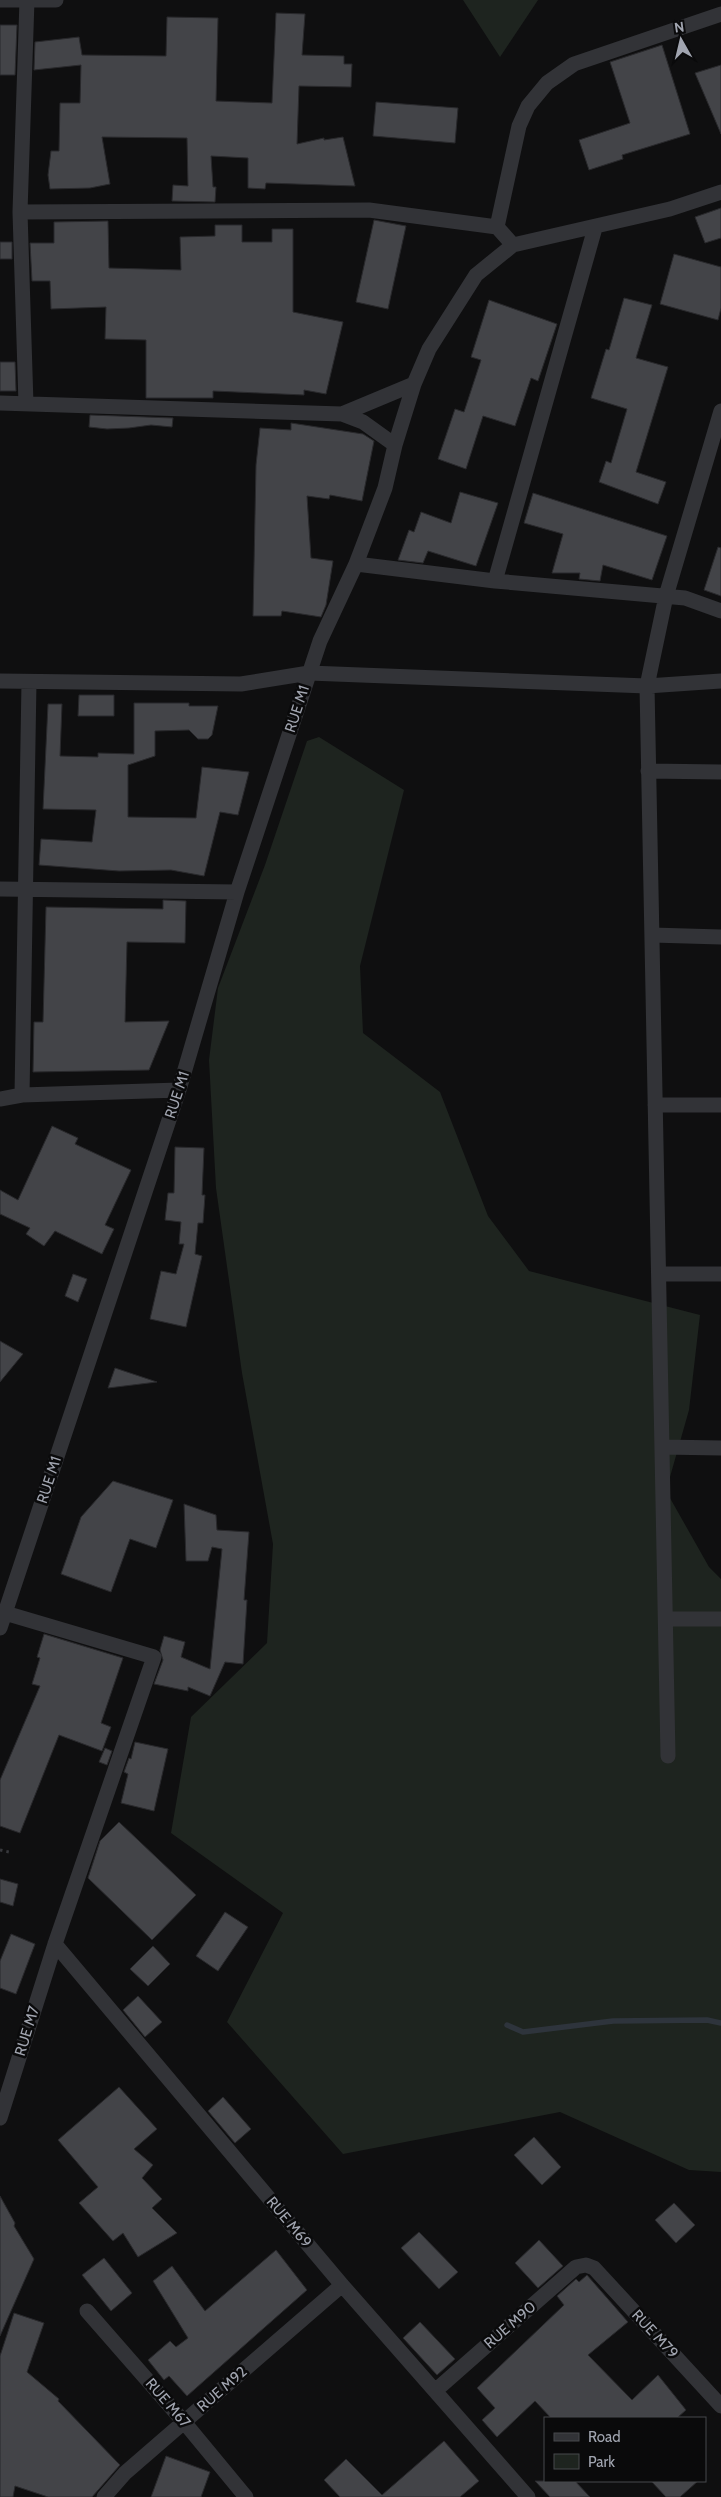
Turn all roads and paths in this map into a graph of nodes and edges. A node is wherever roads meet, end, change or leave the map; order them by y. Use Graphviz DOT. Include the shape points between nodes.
graph roads {
  1 [pos="0,0"];
  2 [pos="27,0"];
  3 [pos="56,0"];
  4 [pos="721,14"];
  5 [pos="721,192"];
  6 [pos="20,212"];
  7 [pos="497,227"];
  8 [pos="595,228"];
  9 [pos="513,244"];
  10 [pos="414,384"];
  11 [pos="0,403"];
  12 [pos="26,404"];
  13 [pos="721,411"];
  14 [pos="342,414"];
  15 [pos="395,445"];
  16 [pos="356,564"];
  17 [pos="495,581"];
  18 [pos="666,596"];
  19 [pos="721,611"];
  20 [pos="309,673"];
  21 [pos="0,681"];
  22 [pos="721,681"];
  23 [pos="29,682"];
  24 [pos="647,686"];
  25 [pos="648,771"];
  26 [pos="721,772"];
  27 [pos="0,890"];
  28 [pos="26,890"];
  29 [pos="237,892"];
  30 [pos="652,935"];
  31 [pos="721,937"];
  32 [pos="179,1090"];
  33 [pos="22,1094"];
  34 [pos="0,1099"];
  35 [pos="655,1105"];
  36 [pos="721,1105"];
  37 [pos="658,1274"];
  38 [pos="721,1274"];
  39 [pos="662,1447"];
  40 [pos="721,1448"];
  41 [pos="5,1613"];
  42 [pos="666,1619"];
  43 [pos="721,1619"];
  44 [pos="0,1628"];
  45 [pos="668,1756"];
  46 [pos="0,1850"];
  47 [pos="9,1852"];
  48 [pos="55,1944"];
  49 [pos="0,2118"];
  50 [pos="586,2265"];
  51 [pos="342,2285"];
  52 [pos="87,2311"];
  53 [pos="435,2391"];
  54 [pos="721,2406"];
  55 [pos="184,2422"];
  56 [pos="104,2497"];
  57 [pos="246,2497"];
  58 [pos="528,2497"];
  1 -- 2 [label="street"];
  2 -- 3 [label="street"];
  2 -- 6 [label="street"];
  4 -- 7 [label="street" via="574,64 548,83 528,106 519,126"];
  5 -- 8 [label="street"];
  6 -- 7 [label="street" via="369,210"];
  6 -- 12 [label="street"];
  7 -- 9 [label="street"];
  8 -- 9 [label="street"];
  8 -- 17 [label="street"];
  9 -- 10 [label="street, RUE M1" via="476,275 429,349"];
  10 -- 14 [label="street"];
  10 -- 15 [label="street, RUE M1"];
  11 -- 12 [label="street"];
  12 -- 14 [label="street"];
  13 -- 18 [label="street"];
  14 -- 15 [label="street" via="363,422"];
  15 -- 16 [label="street, RUE M1" via="385,488"];
  16 -- 17 [label="street"];
  16 -- 20 [label="street, RUE M1" via="320,641"];
  17 -- 18 [label="street"];
  18 -- 19 [label="street" via="685,598"];
  18 -- 24 [label="street"];
  20 -- 23 [label="street" via="241,684"];
  20 -- 24 [label="street"];
  20 -- 29 [label="street, RUE M1"];
  21 -- 23 [label="street"];
  22 -- 24 [label="street"];
  23 -- 28 [label="street"];
  24 -- 25 [label="street"];
  25 -- 26 [label="street"];
  25 -- 30 [label="street"];
  27 -- 28 [label="street"];
  28 -- 29 [label="street"];
  28 -- 33 [label="street"];
  29 -- 32 [label="street, RUE M1"];
  30 -- 31 [label="street"];
  30 -- 35 [label="street"];
  32 -- 33 [label="street"];
  32 -- 41 [label="street, RUE M1"];
  33 -- 34 [label="street"];
  35 -- 36 [label="street"];
  35 -- 37 [label="street"];
  37 -- 38 [label="street"];
  37 -- 39 [label="street"];
  39 -- 40 [label="street"];
  39 -- 42 [label="street"];
  41 -- 44 [label="street, RUE M1"];
  41 -- 48 [label="street, RUE M7" via="154,1657"];
  42 -- 43 [label="street"];
  42 -- 45 [label="street"];
  46 -- 47 [label="path"];
  48 -- 49 [label="street, RUE M7"];
  48 -- 51 [label="street, RUE M69"];
  50 -- 53 [label="street, RUE M90" via="576,2267"];
  50 -- 54 [label="street, RUE M79" via="594,2268"];
  51 -- 53 [label="street, RUE M69"];
  51 -- 55 [label="street, RUE M92"];
  52 -- 55 [label="street, RUE M67"];
  53 -- 58 [label="street, RUE M69"];
  55 -- 56 [label="street, RUE M92" via="125,2473"];
  55 -- 57 [label="street, RUE M67"];
}
